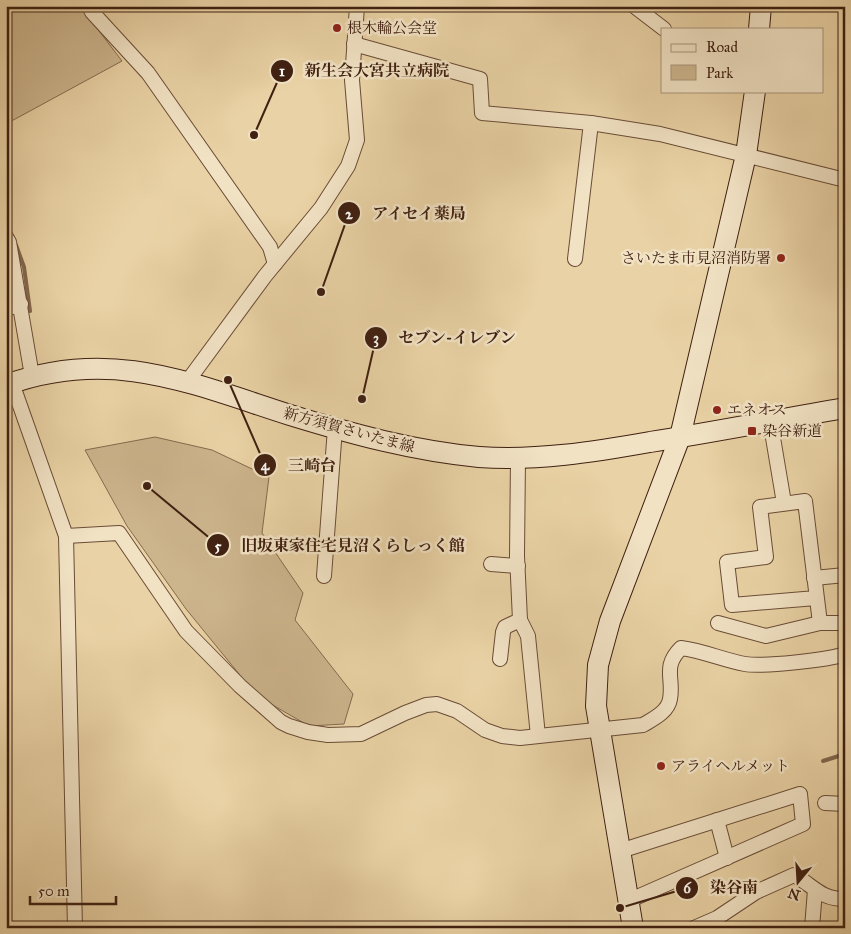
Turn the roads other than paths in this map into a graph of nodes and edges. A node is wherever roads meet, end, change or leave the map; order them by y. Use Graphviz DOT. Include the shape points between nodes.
graph roads {
  1 [pos="89,6"];
  2 [pos="356,6"];
  3 [pos="634,6"];
  4 [pos="761,6"];
  5 [pos="663,28"];
  6 [pos="759,28"];
  7 [pos="354,44"];
  8 [pos="755,92"];
  9 [pos="591,123"];
  10 [pos="746,154"];
  11 [pos="845,180"];
  12 [pos="6,237"];
  13 [pos="574,259"];
  14 [pos="276,264"];
  15 [pos="21,304"];
  16 [pos="6,309"];
  17 [pos="32,376"];
  18 [pos="187,382"];
  19 [pos="9,384"];
  20 [pos="845,408"];
  21 [pos="770,420"];
  22 [pos="335,428"];
  23 [pos="680,437"];
  24 [pos="518,457"];
  25 [pos="784,503"];
  26 [pos="66,536"];
  27 [pos="491,564"];
  28 [pos="518,566"];
  29 [pos="845,575"];
  30 [pos="324,576"];
  31 [pos="814,578"];
  32 [pos="816,598"];
  33 [pos="520,620"];
  34 [pos="718,623"];
  35 [pos="820,623"];
  36 [pos="845,623"];
  37 [pos="845,654"];
  38 [pos="500,659"];
  39 [pos="600,730"];
  40 [pos="538,736"];
  41 [pos="825,803"];
  42 [pos="845,804"];
  43 [pos="717,820"];
  44 [pos="620,851"];
  45 [pos="726,858"];
  46 [pos="815,890"];
  47 [pos="845,899"];
  48 [pos="628,901"];
  49 [pos="75,928"];
  50 [pos="633,928"];
  51 [pos="694,928"];
  52 [pos="812,928"];
  1 -- 14 [label="street" via="148,73 186,124 270,247"];
  2 -- 7 [label="street"];
  3 -- 5 [label="street"];
  4 -- 6 [label="street"];
  7 -- 9 [label="street" via="480,79 482,113"];
  7 -- 14 [label="street" via="352,80 358,126 354,151 321,208"];
  8 -- 10 [label="street"];
  9 -- 10 [label="street" via="660,134"];
  9 -- 13 [label="street"];
  10 -- 11 [label="street"];
  10 -- 23 [label="street"];
  12 -- 15 [label="street"];
  14 -- 18 [label="street"];
  15 -- 16 [label="street"];
  15 -- 17 [label="street"];
  17 -- 18 [label="street, 新方須賀さいたま線" via="93,367 124,368"];
  17 -- 19 [label="street, 新方須賀さいたま線"];
  18 -- 22 [label="street, 新方須賀さいたま線"];
  19 -- 26 [label="street"];
  20 -- 21 [label="street, 新方須賀さいたま線"];
  21 -- 23 [label="street, 新方須賀さいたま線"];
  21 -- 25 [label="street"];
  22 -- 24 [label="street, 新方須賀さいたま線" via="376,440 444,453"];
  22 -- 30 [label="street"];
  23 -- 24 [label="street, 新方須賀さいたま線" via="588,452"];
  23 -- 39 [label="street" via="603,645 596,684"];
  24 -- 28 [label="street"];
  25 -- 31 [label="street" via="805,501"];
  25 -- 32 [label="street" via="760,507 766,557 727,562 732,605"];
  26 -- 40 [label="street" via="119,533 186,631 240,686 289,726 328,735 361,734 419,708 437,704 457,711 485,730 511,737"];
  26 -- 49 [label="street"];
  27 -- 28 [label="street"];
  28 -- 33 [label="street"];
  29 -- 31 [label="street"];
  31 -- 32 [label="street"];
  32 -- 35 [label="street"];
  33 -- 38 [label="street" via="505,627"];
  33 -- 40 [label="street" via="528,636"];
  34 -- 35 [label="street" via="766,636"];
  35 -- 36 [label="street"];
  37 -- 39 [label="street" via="746,664 681,648 672,658 669,676 671,700 660,715 643,725"];
  39 -- 40 [label="street"];
  39 -- 44 [label="street"];
  41 -- 42 [label="street"];
  43 -- 44 [label="street"];
  43 -- 45 [label="street"];
  43 -- 45 [label="street" via="800,794 803,824"];
  44 -- 48 [label="street"];
  45 -- 48 [label="street"];
  46 -- 47 [label="street" via="824,896"];
  46 -- 51 [label="street" via="794,875 756,892 718,918"];
  46 -- 52 [label="street"];
  48 -- 50 [label="street"];
}
